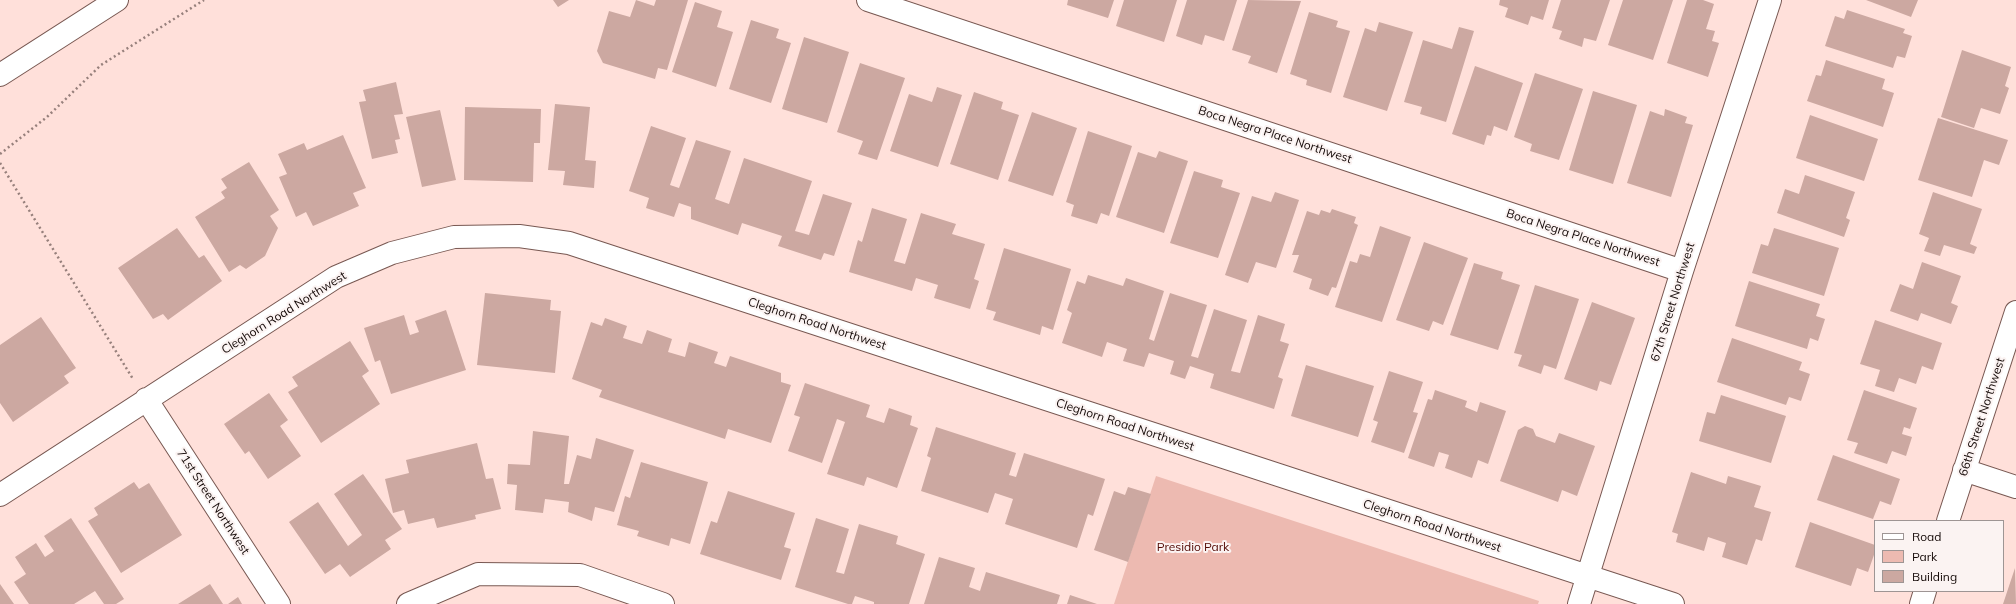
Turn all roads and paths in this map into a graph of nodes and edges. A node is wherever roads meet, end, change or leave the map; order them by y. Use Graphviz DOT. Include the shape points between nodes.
graph roads {
  1 [pos="116,0"];
  2 [pos="204,0"];
  3 [pos="1770,0"];
  4 [pos="876,1"];
  5 [pos="0,75"];
  6 [pos="0,154"];
  7 [pos="0,163"];
  8 [pos="1682,271"];
  9 [pos="2016,312"];
  10 [pos="130,374"];
  11 [pos="146,400"];
  12 [pos="1964,470"];
  13 [pos="2016,487"];
  14 [pos="0,495"];
  15 [pos="1948,520"];
  16 [pos="1587,577"];
  17 [pos="1925,592"];
  18 [pos="279,604"];
  19 [pos="408,604"];
  20 [pos="663,604"];
  21 [pos="1579,604"];
  22 [pos="1673,604"];
  23 [pos="1921,604"];
  1 -- 5 [label="street"];
  2 -- 6 [label="path" via="101,65 47,117"];
  3 -- 8 [label="street, 67th Street Northwest"];
  4 -- 8 [label="street, Boca Negra Place Northwest"];
  7 -- 10 [label="path"];
  8 -- 16 [label="street, 67th Street Northwest"];
  9 -- 12 [label="street, 66th Street Northwest"];
  11 -- 14 [label="street, Cleghorn Road Northwest"];
  11 -- 16 [label="street, Cleghorn Road Northwest" via="336,277 392,253 454,237 519,236 577,246"];
  11 -- 18 [label="street, 71st Street Northwest"];
  12 -- 13 [label="street"];
  12 -- 15 [label="street, 66th Street Northwest"];
  16 -- 21 [label="street, 67th Street Northwest"];
  16 -- 22 [label="street, Cleghorn Road Northwest"];
  17 -- 23 [label="street"];
  19 -- 20 [label="street" via="478,574 580,575"];
}
